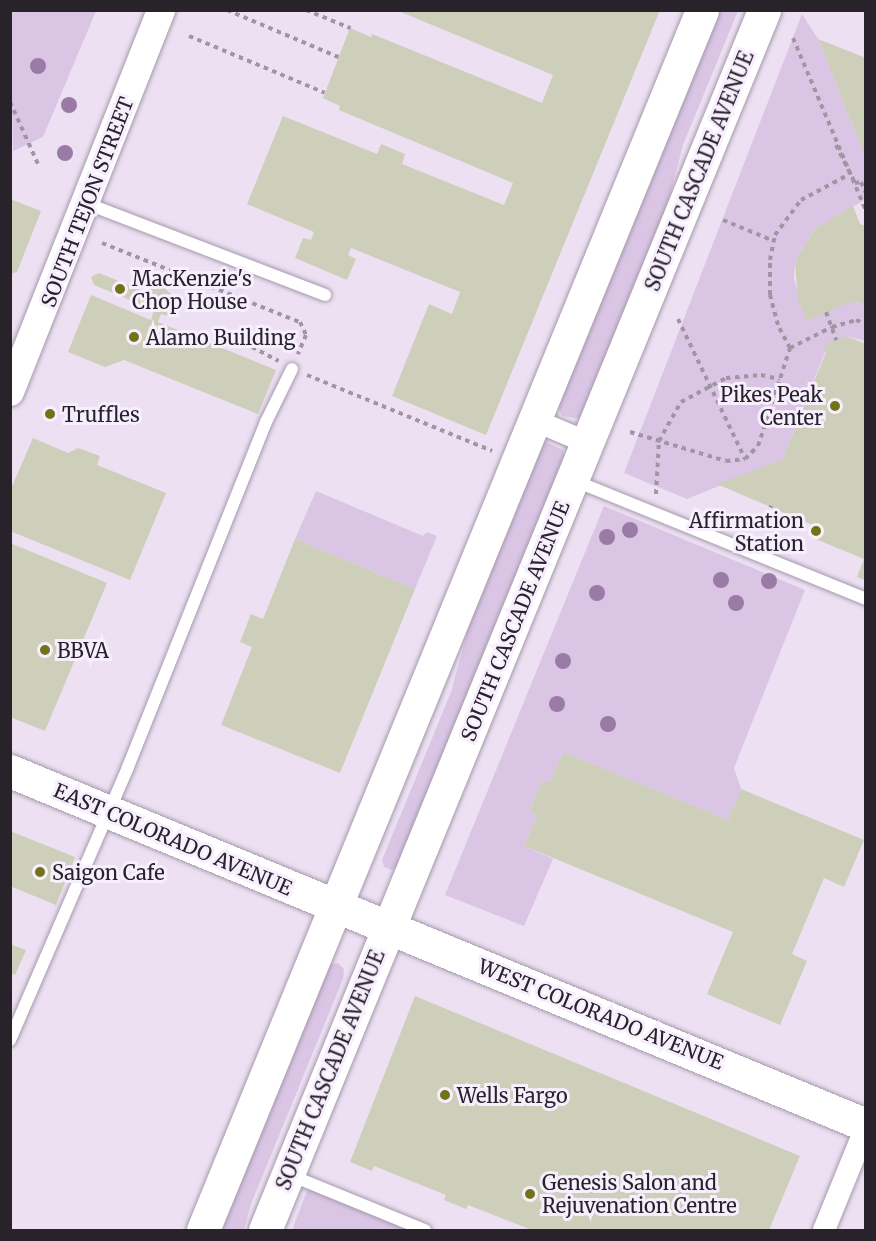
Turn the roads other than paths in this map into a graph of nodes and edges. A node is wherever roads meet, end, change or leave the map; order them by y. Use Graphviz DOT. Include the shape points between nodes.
graph roads {
  1 [pos="160,10"];
  2 [pos="702,10"];
  3 [pos="764,10"];
  4 [pos="88,204"];
  5 [pos="325,295"];
  6 [pos="292,369"];
  7 [pos="10,392"];
  8 [pos="534,420"];
  9 [pos="588,443"];
  10 [pos="573,480"];
  11 [pos="866,599"];
  12 [pos="10,771"];
  13 [pos="108,811"];
  14 [pos="336,906"];
  15 [pos="390,927"];
  16 [pos="10,1040"];
  17 [pos="866,1126"];
  18 [pos="288,1174"];
  19 [pos="203,1230"];
  20 [pos="265,1230"];
  21 [pos="425,1230"];
  22 [pos="824,1230"];
  1 -- 4 [label="street, SOUTH TEJON STREET"];
  2 -- 8 [label="main road"];
  3 -- 9 [label="main road, SOUTH CASCADE AVENUE"];
  4 -- 5 [label="lane"];
  4 -- 7 [label="street, SOUTH TEJON STREET"];
  6 -- 13 [label="lane" via="266,422"];
  8 -- 9 [label="street"];
  8 -- 14 [label="main road"];
  9 -- 10 [label="main road, SOUTH CASCADE AVENUE"];
  10 -- 11 [label="lane"];
  10 -- 15 [label="main road, SOUTH CASCADE AVENUE"];
  12 -- 13 [label="main road, EAST COLORADO AVENUE"];
  13 -- 14 [label="main road, EAST COLORADO AVENUE"];
  13 -- 16 [label="lane"];
  14 -- 15 [label="main road, WEST COLORADO AVENUE"];
  14 -- 19 [label="main road"];
  15 -- 17 [label="main road, WEST COLORADO AVENUE"];
  15 -- 18 [label="main road, SOUTH CASCADE AVENUE"];
  17 -- 22 [label="street"];
  18 -- 20 [label="main road, SOUTH CASCADE AVENUE"];
  18 -- 21 [label="lane"];
}
